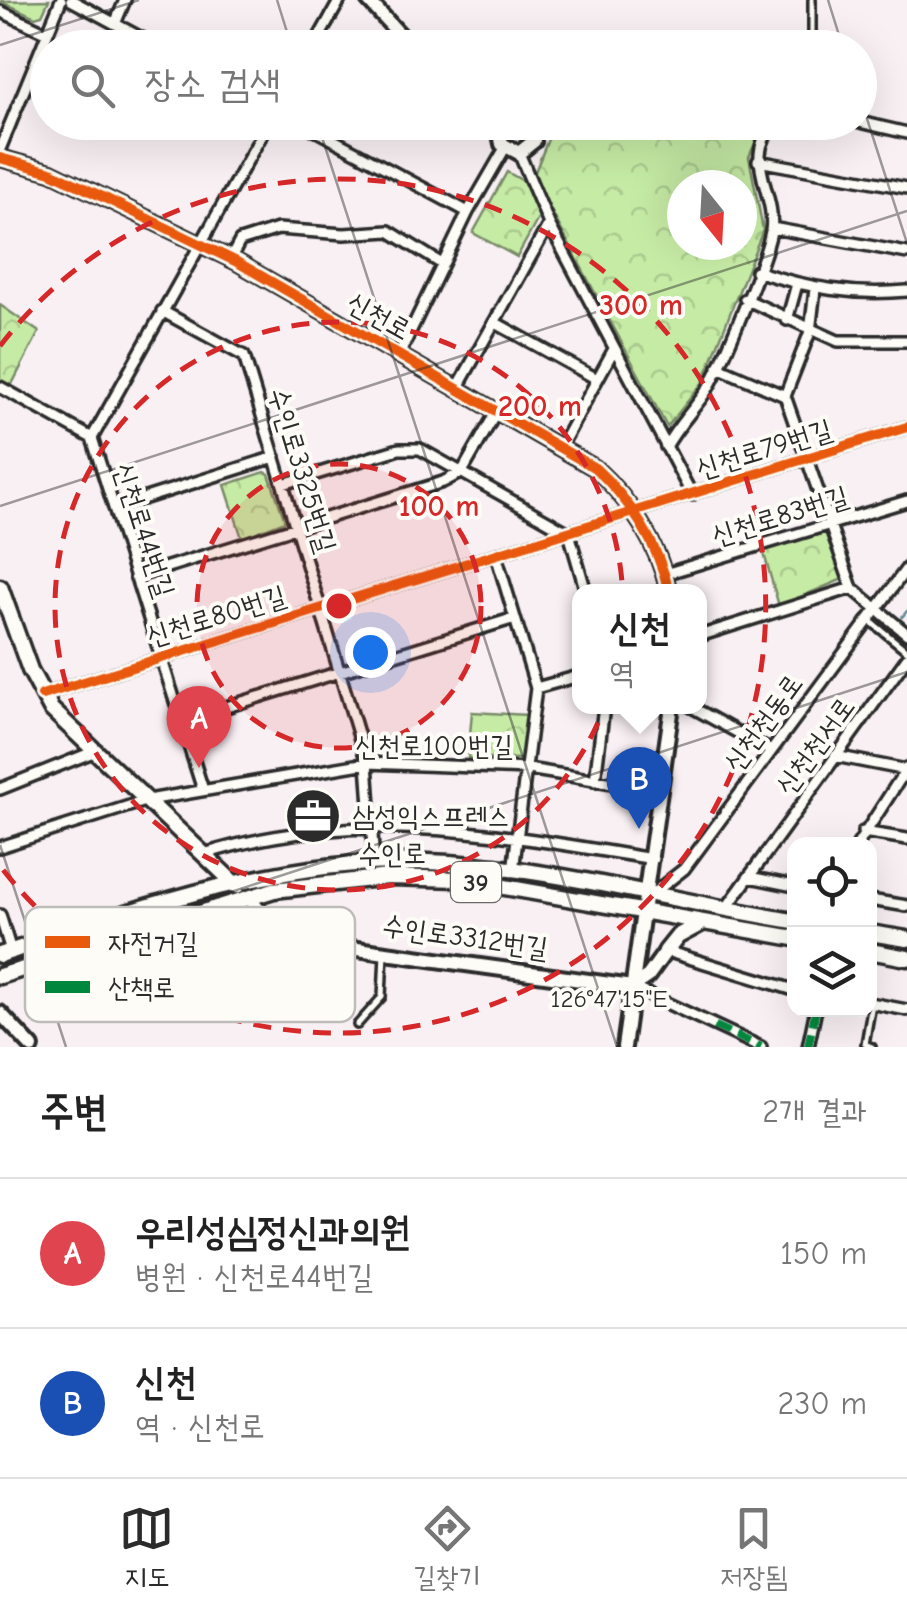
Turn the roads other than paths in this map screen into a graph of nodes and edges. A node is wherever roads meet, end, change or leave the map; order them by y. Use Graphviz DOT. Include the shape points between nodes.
graph roads {
  1 [pos="61,0"];
  2 [pos="72,0"];
  3 [pos="125,0"];
  4 [pos="340,0"];
  5 [pos="368,0"];
  6 [pos="812,0"];
  7 [pos="0,11"];
  8 [pos="116,24"];
  9 [pos="43,30"];
  10 [pos="48,30"];
  11 [pos="127,30"];
  12 [pos="322,30"];
  13 [pos="396,30"];
  14 [pos="812,30"];
  15 [pos="30,75"];
  16 [pos="877,126"];
  17 [pos="907,134"];
  18 [pos="259,140"];
  19 [pos="334,140"];
  20 [pos="504,140"];
  21 [pos="532,140"];
  22 [pos="761,140"];
  23 [pos="0,150"];
  24 [pos="512,150"];
  25 [pos="0,158"];
  26 [pos="758,162"];
  27 [pos="907,188"];
  28 [pos="468,212"];
  29 [pos="549,224"];
  30 [pos="772,228"];
  31 [pos="199,243"];
  32 [pos="907,252"];
  33 [pos="231,258"];
  34 [pos="442,264"];
  35 [pos="756,271"];
  36 [pos="796,284"];
  37 [pos="815,289"];
  38 [pos="907,290"];
  39 [pos="745,299"];
  40 [pos="162,311"];
  41 [pos="787,320"];
  42 [pos="494,322"];
  43 [pos="810,332"];
  44 [pos="907,342"];
  45 [pos="614,349"];
  46 [pos="400,354"];
  47 [pos="718,367"];
  48 [pos="597,379"];
  49 [pos="0,387"];
  50 [pos="458,387"];
  51 [pos="785,396"];
  52 [pos="498,409"];
  53 [pos="907,427"];
  54 [pos="92,438"];
  55 [pos="561,446"];
  56 [pos="666,447"];
  57 [pos="275,457"];
  58 [pos="807,460"];
  59 [pos="462,472"];
  60 [pos="283,484"];
  61 [pos="692,495"];
  62 [pos="907,501"];
  63 [pos="114,508"];
  64 [pos="634,513"];
  65 [pos="830,525"];
  66 [pos="296,528"];
  67 [pos="569,533"];
  68 [pos="496,555"];
  69 [pos="907,568"];
  70 [pos="665,574"];
  71 [pos="136,576"];
  72 [pos="584,584"];
  73 [pos="667,584"];
  74 [pos="0,587"];
  75 [pos="852,588"];
  76 [pos="320,608"];
  77 [pos="879,612"];
  78 [pos="515,618"];
  79 [pos="868,619"];
  80 [pos="707,633"];
  81 [pos="907,634"];
  82 [pos="907,654"];
  83 [pos="161,656"];
  84 [pos="340,672"];
  85 [pos="572,678"];
  86 [pos="536,688"];
  87 [pos="42,694"];
  88 [pos="603,714"];
  89 [pos="671,714"];
  90 [pos="704,714"];
  91 [pos="181,721"];
  92 [pos="771,751"];
  93 [pos="94,752"];
  94 [pos="835,756"];
  95 [pos="368,763"];
  96 [pos="528,768"];
  97 [pos="906,769"];
  98 [pos="595,780"];
  99 [pos="0,789"];
  100 [pos="202,790"];
  101 [pos="661,791"];
  102 [pos="148,800"];
  103 [pos="372,828"];
  104 [pos="863,832"];
  105 [pos="518,836"];
  106 [pos="861,837"];
  107 [pos="907,839"];
  108 [pos="0,847"];
  109 [pos="204,854"];
  110 [pos="653,858"];
  111 [pos="374,862"];
  112 [pos="513,871"];
  113 [pos="749,877"];
  114 [pos="235,884"];
  115 [pos="787,885"];
  116 [pos="248,898"];
  117 [pos="877,901"];
  118 [pos="647,904"];
  119 [pos="907,906"];
  120 [pos="147,907"];
  121 [pos="219,907"];
  122 [pos="257,907"];
  123 [pos="725,910"];
  124 [pos="0,915"];
  125 [pos="787,920"];
  126 [pos="701,924"];
  127 [pos="877,933"];
  128 [pos="787,937"];
  129 [pos="907,939"];
  130 [pos="355,946"];
  131 [pos="384,950"];
  132 [pos="666,951"];
  133 [pos="5,953"];
  134 [pos="877,953"];
  135 [pos="907,958"];
  136 [pos="25,968"];
  137 [pos="0,976"];
  138 [pos="632,987"];
  139 [pos="787,988"];
  140 [pos="877,1005"];
  141 [pos="907,1010"];
  142 [pos="0,1013"];
  143 [pos="814,1017"];
  144 [pos="869,1017"];
  145 [pos="358,1025"];
  146 [pos="32,1047"];
  147 [pos="624,1047"];
  148 [pos="761,1047"];
  149 [pos="808,1047"];
  150 [pos="872,1047"];
  1 -- 10 [label="street"];
  2 -- 8 [label="street"];
  3 -- 8 [label="street"];
  4 -- 12 [label="street"];
  5 -- 13 [label="street"];
  6 -- 14 [label="lane"];
  7 -- 9 [label="street"];
  8 -- 11 [label="street"];
  15 -- 23 [label="street"];
  16 -- 17 [label="street"];
  18 -- 31 [label="street, 신천로44번길"];
  19 -- 28 [label="street"];
  20 -- 24 [label="street"];
  21 -- 24 [label="street" via="531,146"];
  22 -- 26 [label="street"];
  24 -- 28 [label="street"];
  24 -- 29 [label="street"];
  25 -- 31 [label="street, 신천로" via="51,172"];
  26 -- 27 [label="street"];
  26 -- 30 [label="street"];
  28 -- 34 [label="street"];
  29 -- 42 [label="street"];
  29 -- 45 [label="street"];
  30 -- 32 [label="street"];
  30 -- 35 [label="street"];
  31 -- 33 [label="street, 신천로"];
  31 -- 40 [label="street, 신천로44번길"];
  33 -- 34 [label="street" via="240,241 278,229 389,230"];
  33 -- 46 [label="street, 신천로"];
  34 -- 46 [label="street"];
  35 -- 36 [label="street"];
  35 -- 39 [label="street"];
  36 -- 37 [label="street"];
  36 -- 41 [label="street"];
  37 -- 38 [label="street"];
  37 -- 43 [label="street"];
  39 -- 41 [label="street"];
  39 -- 47 [label="street"];
  40 -- 54 [label="street, 신천로44번길"];
  40 -- 57 [label="street, 수인로3325번길" via="244,356"];
  41 -- 43 [label="street"];
  42 -- 48 [label="street"];
  42 -- 50 [label="street"];
  43 -- 44 [label="street" via="838,341"];
  43 -- 51 [label="street"];
  45 -- 48 [label="street"];
  45 -- 56 [label="street"];
  46 -- 50 [label="street, 신천로"];
  47 -- 51 [label="street"];
  47 -- 56 [label="street"];
  48 -- 55 [label="street"];
  49 -- 54 [label="street"];
  50 -- 52 [label="street, 신천로"];
  51 -- 58 [label="street"];
  52 -- 55 [label="street, 신천로"];
  52 -- 59 [label="street"];
  53 -- 58 [label="street, 신천로79번길"];
  54 -- 63 [label="street, 신천로44번길"];
  55 -- 64 [label="street, 신천로" via="618,488"];
  56 -- 61 [label="street"];
  57 -- 60 [label="street, 수인로3325번길"];
  57 -- 63 [label="street"];
  58 -- 61 [label="street, 신천로79번길"];
  58 -- 65 [label="street"];
  59 -- 60 [label="street" via="420,449 399,449"];
  59 -- 66 [label="street"];
  59 -- 67 [label="street"];
  60 -- 66 [label="street, 수인로3325번길"];
  61 -- 64 [label="street, 신천로79번길"];
  62 -- 65 [label="street, 신천로83번길"];
  63 -- 71 [label="street, 신천로44번길"];
  64 -- 67 [label="street, 신천로80번길"];
  64 -- 70 [label="street, 신천로"];
  65 -- 70 [label="street, 신천로83번길"];
  65 -- 75 [label="street"];
  66 -- 71 [label="street"];
  66 -- 76 [label="street, 수인로3325번길"];
  67 -- 68 [label="street, 신천로80번길"];
  67 -- 72 [label="street"];
  68 -- 76 [label="street, 신천로80번길"];
  68 -- 78 [label="street"];
  69 -- 77 [label="street, 신천천동로"];
  70 -- 73 [label="street, 신천로"];
  71 -- 83 [label="street, 신천로44번길"];
  74 -- 87 [label="main road"];
  75 -- 77 [label="street"];
  75 -- 80 [label="street"];
  76 -- 83 [label="street, 신천로80번길"];
  76 -- 84 [label="street, 수인로3325번길"];
  77 -- 79 [label="street, 신천천동로"];
  77 -- 81 [label="street"];
  78 -- 84 [label="street"];
  78 -- 86 [label="street"];
  79 -- 82 [label="lane"];
  79 -- 92 [label="street, 신천천동로"];
  82 -- 94 [label="street, 신천천서로"];
  83 -- 87 [label="street, 신천로80번길"];
  83 -- 91 [label="street, 신천로44번길"];
  84 -- 91 [label="street"];
  84 -- 95 [label="street, 수인로3325번길"];
  85 -- 86 [label="street"];
  86 -- 96 [label="street"];
  87 -- 93 [label="main road"];
  88 -- 98 [label="street"];
  89 -- 101 [label="street"];
  90 -- 92 [label="street"];
  91 -- 100 [label="street, 신천로44번길"];
  92 -- 118 [label="street, 신천천동로" via="684,869"];
  93 -- 99 [label="street"];
  93 -- 102 [label="main road"];
  94 -- 97 [label="street"];
  94 -- 113 [label="street, 신천천서로"];
  95 -- 96 [label="street, 신천로100번길"];
  95 -- 100 [label="street, 신천로100번길"];
  95 -- 103 [label="street, 수인로3325번길"];
  96 -- 98 [label="street, 신천로100번길"];
  96 -- 105 [label="street"];
  97 -- 104 [label="street"];
  98 -- 101 [label="street, 신천로100번길"];
  100 -- 102 [label="street, 신천로100번길"];
  101 -- 110 [label="street"];
  102 -- 108 [label="street, 신천로100번길"];
  102 -- 109 [label="main road"];
  103 -- 105 [label="street"];
  103 -- 109 [label="street"];
  103 -- 111 [label="street, 수인로3325번길"];
  104 -- 106 [label="street"];
  104 -- 107 [label="street"];
  105 -- 110 [label="street"];
  105 -- 112 [label="street"];
  109 -- 114 [label="main road"];
  110 -- 118 [label="street"];
  111 -- 112 [label="main road, 수인로 / 39"];
  111 -- 114 [label="main road, 수인로 / 39"];
  112 -- 118 [label="main road, 수인로 / 39"];
  113 -- 115 [label="street"];
  113 -- 123 [label="street, 신천천서로"];
  114 -- 116 [label="main road"];
  114 -- 120 [label="main road, 수인로"];
  116 -- 118 [label="main road, 수인로 / 39" via="308,884 422,877"];
  116 -- 121 [label="main road, 수인로"];
  116 -- 122 [label="street, 수인로3312번길"];
  117 -- 119 [label="street"];
  118 -- 123 [label="main road, 수인로 / 39"];
  118 -- 126 [label="main road, 수인로 / 39"];
  118 -- 138 [label="street"];
  123 -- 125 [label="main road, 수인로 / 39"];
  124 -- 133 [label="street"];
  126 -- 128 [label="main road, 수인로 / 39"];
  126 -- 132 [label="main road"];
  127 -- 129 [label="main road"];
  130 -- 131 [label="street, 수인로3312번길"];
  131 -- 138 [label="street, 수인로3312번길"];
  131 -- 145 [label="lane" via="382,997"];
  132 -- 138 [label="street"];
  132 -- 139 [label="street"];
  134 -- 135 [label="main road"];
  136 -- 137 [label="main road, 수인로"];
  138 -- 147 [label="street"];
  138 -- 148 [label="street"];
  140 -- 141 [label="street"];
  142 -- 146 [label="street"];
  143 -- 149 [label="street"];
  144 -- 150 [label="lane" via="865,1044"];
}
